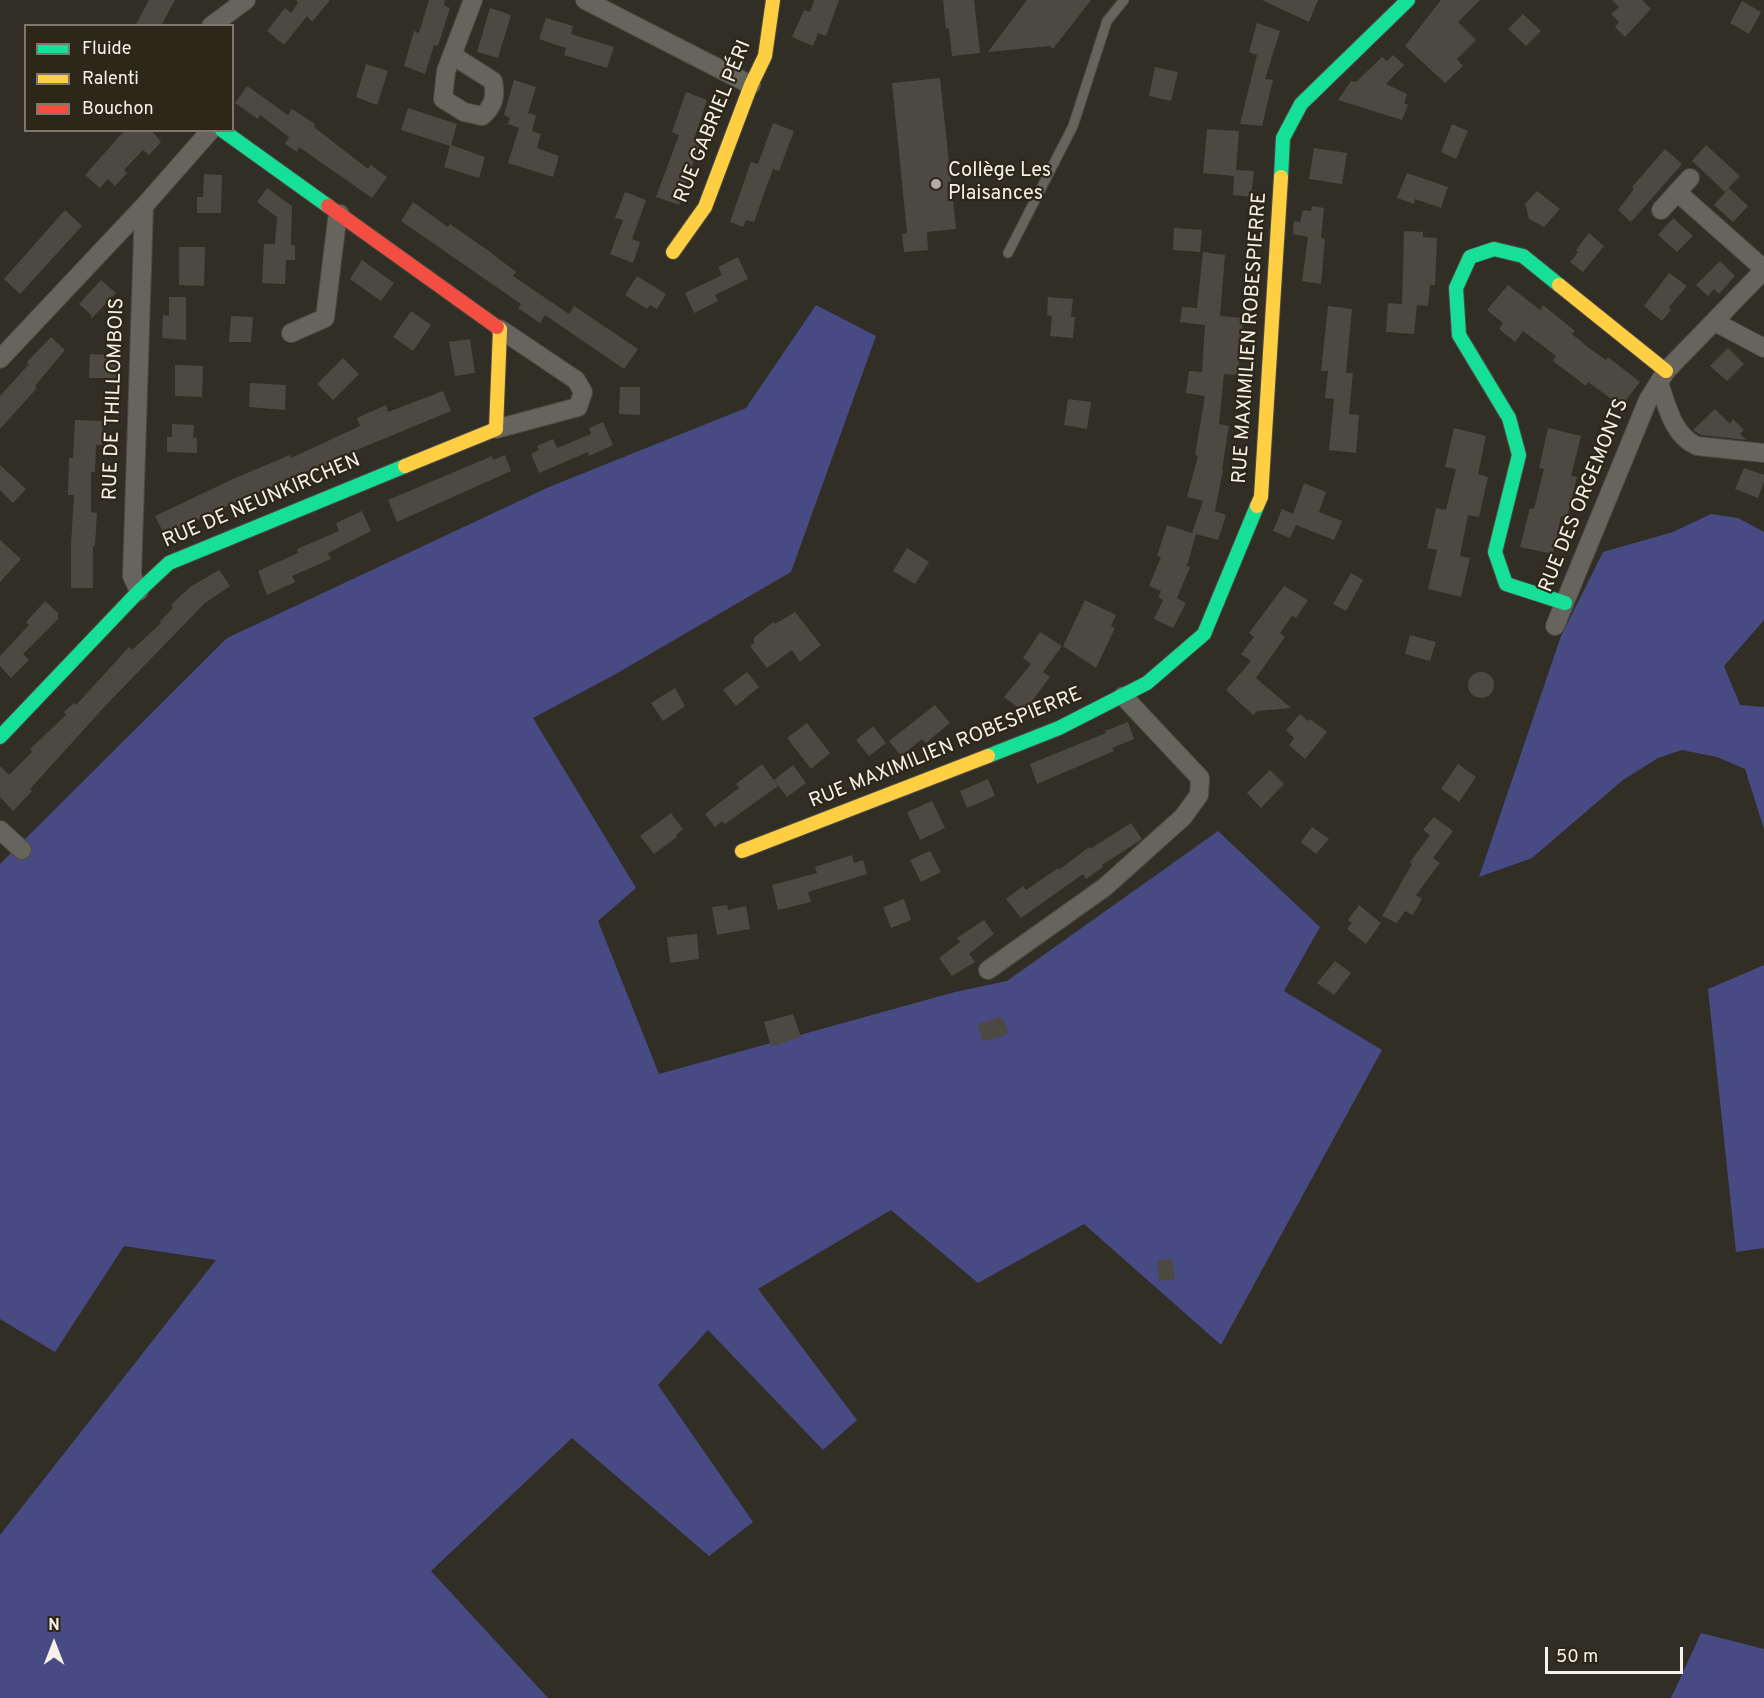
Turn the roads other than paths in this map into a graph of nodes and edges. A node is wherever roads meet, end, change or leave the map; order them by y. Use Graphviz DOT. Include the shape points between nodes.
graph roads {
  1 [pos="246,0"];
  2 [pos="473,0"];
  3 [pos="585,0"];
  4 [pos="773,0"];
  5 [pos="1124,0"];
  6 [pos="1408,0"];
  7 [pos="214,24"];
  8 [pos="452,55"];
  9 [pos="751,85"];
  10 [pos="209,132"];
  11 [pos="225,132"];
  12 [pos="1690,178"];
  13 [pos="1677,192"];
  14 [pos="144,206"];
  15 [pos="1661,210"];
  16 [pos="340,214"];
  17 [pos="673,252"];
  18 [pos="1008,253"];
  19 [pos="1764,269"];
  20 [pos="1715,322"];
  21 [pos="500,328"];
  22 [pos="291,333"];
  23 [pos="1764,348"];
  24 [pos="0,359"];
  25 [pos="1662,377"];
  26 [pos="496,429"];
  27 [pos="1764,453"];
  28 [pos="140,591"];
  29 [pos="1565,603"];
  30 [pos="1555,626"];
  31 [pos="1123,696"];
  32 [pos="0,737"];
  33 [pos="0,830"];
  34 [pos="22,850"];
  35 [pos="742,851"];
  36 [pos="988,970"];
  1 -- 7 [label="street"];
  2 -- 8 [label="street"];
  3 -- 9 [label="street"];
  4 -- 9 [label="street, RUE GABRIEL PÉRI" via="765,56"];
  5 -- 18 [label="lane" via="1107,21 1073,126"];
  6 -- 31 [label="street, RUE MAXIMILIEN ROBESPIERRE" via="1301,104 1283,138 1261,497 1204,634 1147,683"];
  9 -- 17 [label="street, RUE GABRIEL PÉRI" via="705,207"];
  10 -- 14 [label="street"];
  11 -- 16 [label="street, RUE DE NEUNKIRCHEN"];
  12 -- 13 [label="street"];
  13 -- 15 [label="street"];
  13 -- 19 [label="street, RUE DES ORGEMONTS"];
  14 -- 24 [label="street"];
  14 -- 28 [label="street, RUE DE THILLOMBOIS" via="132,576"];
  16 -- 21 [label="street, RUE DE NEUNKIRCHEN"];
  16 -- 22 [label="street" via="336,220 325,318"];
  19 -- 20 [label="street, RUE DES ORGEMONTS"];
  20 -- 23 [label="street"];
  20 -- 25 [label="street, RUE DES ORGEMONTS"];
  21 -- 26 [label="street"];
  21 -- 26 [label="street, RUE DE NEUNKIRCHEN" via="576,380 583,392 578,406"];
  25 -- 27 [label="street" via="1675,428 1687,442"];
  25 -- 29 [label="street, RUE DES ORGEMONTS" via="1648,400"];
  25 -- 29 [label="street" via="1523,256 1494,249 1470,257 1456,288 1460,335 1509,418 1519,455 1495,552 1506,584"];
  26 -- 28 [label="street, RUE DE NEUNKIRCHEN" via="170,563"];
  28 -- 32 [label="street, RUE DE NEUNKIRCHEN"];
  29 -- 30 [label="street, RUE DES ORGEMONTS"];
  31 -- 35 [label="street, RUE MAXIMILIEN ROBESPIERRE" via="1059,728"];
  31 -- 36 [label="street" via="1200,778 1199,795 1183,817 1106,887"];
  33 -- 34 [label="street"];
}
